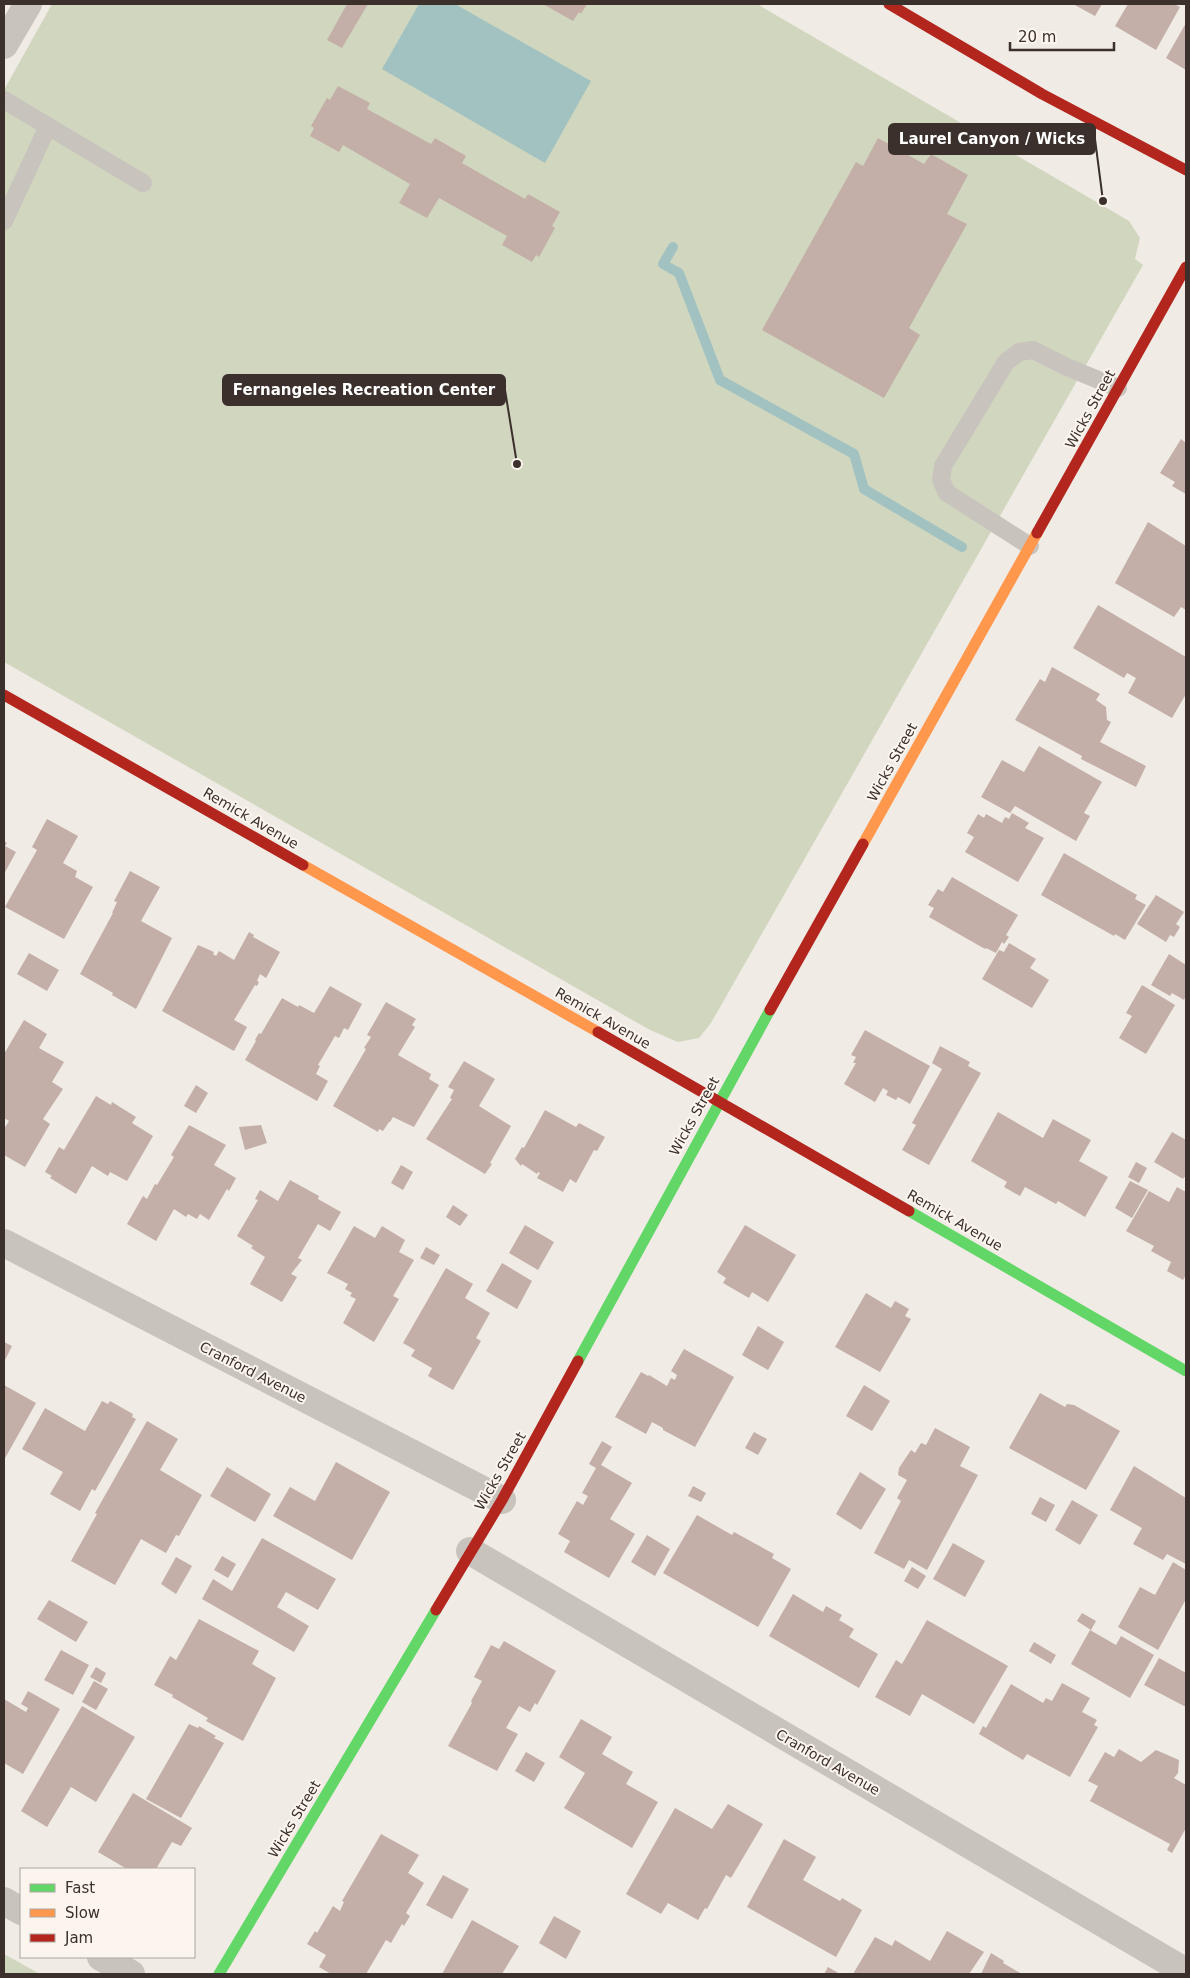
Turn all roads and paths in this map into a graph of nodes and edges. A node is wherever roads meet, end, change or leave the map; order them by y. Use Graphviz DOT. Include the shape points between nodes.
graph roads {
  1 [pos="28,4"];
  2 [pos="889,4"];
  3 [pos="4,46"];
  4 [pos="4,100"];
  5 [pos="48,126"];
  6 [pos="1186,170"];
  7 [pos="143,183"];
  8 [pos="4,221"];
  9 [pos="1186,267"];
  10 [pos="1118,388"];
  11 [pos="1030,546"];
  12 [pos="4,695"];
  13 [pos="719,1101"];
  14 [pos="4,1243"];
  15 [pos="1186,1371"];
  16 [pos="502,1500"];
  17 [pos="470,1551"];
  18 [pos="4,1901"];
  19 [pos="20,1910"];
  20 [pos="103,1958"];
  21 [pos="1186,1972"];
  22 [pos="131,1974"];
  23 [pos="220,1974"];
  1 -- 3 [label="street"];
  2 -- 6 [label="street" via="1042,94"];
  4 -- 5 [label="lane"];
  5 -- 7 [label="lane"];
  5 -- 8 [label="lane"];
  9 -- 10 [label="street, Wicks Street"];
  10 -- 11 [label="street, Wicks Street"];
  10 -- 11 [label="lane" via="1033,350 1019,352 1006,362 943,466 941,480 947,492"];
  11 -- 13 [label="street, Wicks Street"];
  12 -- 13 [label="street, Remick Avenue"];
  13 -- 15 [label="street, Remick Avenue"];
  13 -- 16 [label="street, Wicks Street"];
  14 -- 16 [label="street, Cranford Avenue"];
  16 -- 17 [label="street, Wicks Street"];
  17 -- 21 [label="street, Cranford Avenue"];
  17 -- 23 [label="street, Wicks Street"];
  18 -- 19 [label="street"];
  20 -- 22 [label="street"];
}
